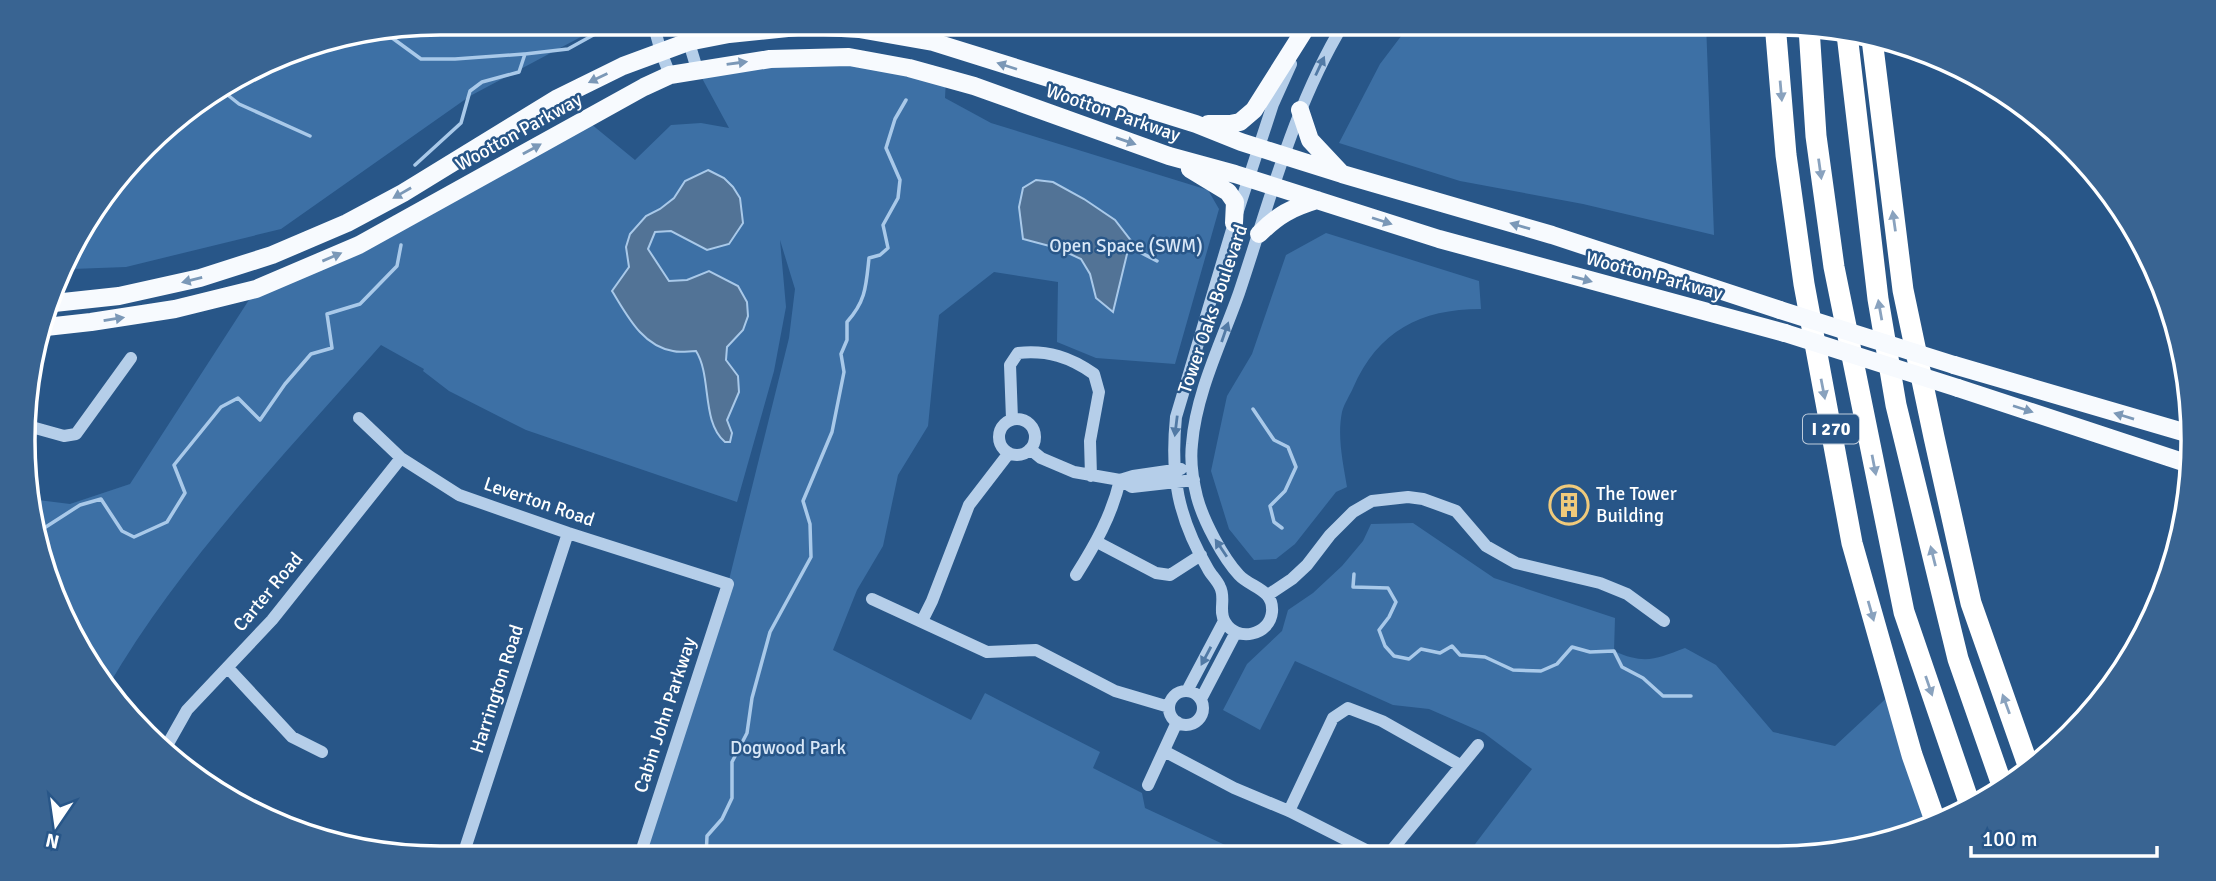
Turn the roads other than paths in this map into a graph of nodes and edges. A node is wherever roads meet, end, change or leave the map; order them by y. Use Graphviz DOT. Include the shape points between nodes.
graph roads {
  1 [pos="656,35"];
  2 [pos="686,35"];
  3 [pos="724,35"];
  4 [pos="896,35"];
  5 [pos="1301,35"];
  6 [pos="1304,35"];
  7 [pos="1337,35"];
  8 [pos="1776,35"];
  9 [pos="1809,37"];
  10 [pos="688,42"];
  11 [pos="1848,42"];
  12 [pos="1873,47"];
  13 [pos="661,52"];
  14 [pos="697,69"];
  15 [pos="670,75"];
  16 [pos="1300,110"];
  17 [pos="1196,124"];
  18 [pos="1259,147"];
  19 [pos="1283,155"];
  20 [pos="1169,156"];
  21 [pos="1342,174"];
  22 [pos="1249,180"];
  23 [pos="1272,186"];
  24 [pos="1317,200"];
  25 [pos="1234,223"];
  26 [pos="1259,234"];
  27 [pos="60,302"];
  28 [pos="52,326"];
  29 [pos="131,358"];
  30 [pos="359,418"];
  31 [pos="1012,419"];
  32 [pos="35,428"];
  33 [pos="2181,431"];
  34 [pos="1030,449"];
  35 [pos="1009,453"];
  36 [pos="401,458"];
  37 [pos="2180,461"];
  38 [pos="1174,469"];
  39 [pos="1194,474"];
  40 [pos="1091,476"];
  41 [pos="1120,480"];
  42 [pos="1175,483"];
  43 [pos="568,533"];
  44 [pos="1097,542"];
  45 [pos="1200,555"];
  46 [pos="1076,575"];
  47 [pos="728,584"];
  48 [pos="1268,595"];
  49 [pos="872,599"];
  50 [pos="922,621"];
  51 [pos="1224,621"];
  52 [pos="1664,621"];
  53 [pos="1236,632"];
  54 [pos="228,668"];
  55 [pos="1187,691"];
  56 [pos="1200,699"];
  57 [pos="1169,707"];
  58 [pos="1177,722"];
  59 [pos="169,741"];
  60 [pos="1478,744"];
  61 [pos="1164,751"];
  62 [pos="321,752"];
  63 [pos="2026,759"];
  64 [pos="1461,765"];
  65 [pos="2000,779"];
  66 [pos="1148,785"];
  67 [pos="1967,798"];
  68 [pos="1289,811"];
  69 [pos="1933,814"];
  70 [pos="467,846"];
  71 [pos="643,846"];
  72 [pos="1358,846"];
  73 [pos="1395,846"];
  1 -- 13 [label="street"];
  2 -- 10 [label="street"];
  3 -- 10 [label="main road, Wootton Parkway, one-way"];
  17 -- 4 [label="main road, Wootton Parkway, one-way" via="933,41"];
  5 -- 17 [label="main road" via="1254,110 1240,122"];
  6 -- 18 [label="street, Tower Oaks Boulevard"];
  16 -- 7 [label="street, Tower Oaks Boulevard, one-way"];
  8 -- 69 [label="highway, I 270, one-way" via="1804,284 1852,543"];
  9 -- 67 [label="highway, I 270, one-way" via="1815,136 1834,267 1901,599"];
  10 -- 13 [label="main road, Wootton Parkway"];
  10 -- 14 [label="street"];
  65 -- 11 [label="highway, one-way" via="1958,659 1896,405 1878,299"];
  63 -- 12 [label="highway, one-way" via="1971,603 1934,437 1903,290"];
  13 -- 15 [label="street"];
  13 -- 27 [label="main road, Wootton Parkway, one-way" via="558,98 403,193 272,255 200,278 119,296"];
  14 -- 15 [label="main road, Wootton Parkway"];
  14 -- 20 [label="main road, Wootton Parkway, one-way" via="770,58 849,57 909,68 974,86"];
  28 -- 15 [label="main road, Wootton Parkway, one-way" via="175,309 256,289 359,245"];
  16 -- 19 [label="street, Tower Oaks Boulevard"];
  16 -- 21 [label="main road" via="1312,143"];
  17 -- 18 [label="main road, Wootton Parkway"];
  18 -- 19 [label="main road, Wootton Parkway"];
  18 -- 22 [label="street, Tower Oaks Boulevard"];
  19 -- 21 [label="main road, Wootton Parkway"];
  19 -- 23 [label="street, Tower Oaks Boulevard"];
  20 -- 22 [label="main road, Wootton Parkway"];
  20 -- 25 [label="main road" via="1228,192 1234,202"];
  33 -- 21 [label="main road, Wootton Parkway, one-way, bridge"];
  22 -- 23 [label="main road, Wootton Parkway"];
  22 -- 25 [label="street, Tower Oaks Boulevard"];
  23 -- 24 [label="main road, Wootton Parkway"];
  23 -- 26 [label="street, Tower Oaks Boulevard"];
  24 -- 26 [label="main road" via="1294,207"];
  24 -- 37 [label="main road, Wootton Parkway, one-way, bridge" via="1439,239 1785,333"];
  25 -- 38 [label="street, Tower Oaks Boulevard, one-way" via="1176,417"];
  39 -- 26 [label="street, Tower Oaks Boulevard, one-way" via="1192,445 1208,377"];
  29 -- 32 [label="street" via="76,433 64,436"];
  30 -- 36 [label="street, Leverton Road"];
  31 -- 34 [label="street" via="1032,426 1035,436"];
  31 -- 35 [label="street" via="999,436"];
  31 -- 40 [label="street" via="1010,365 1018,353 1039,351 1078,363 1094,374 1099,392 1090,441"];
  34 -- 35 [label="street"];
  34 -- 40 [label="street" via="1052,463"];
  35 -- 50 [label="street" via="969,505"];
  36 -- 43 [label="street, Leverton Road" via="459,495"];
  36 -- 54 [label="street, Carter Road"];
  38 -- 39 [label="street"];
  38 -- 41 [label="street"];
  38 -- 42 [label="street, Tower Oaks Boulevard"];
  39 -- 42 [label="street"];
  48 -- 39 [label="street, Tower Oaks Boulevard, one-way" via="1239,575 1218,544 1197,498"];
  40 -- 41 [label="street"];
  41 -- 42 [label="street" via="1132,487"];
  41 -- 44 [label="street"];
  42 -- 45 [label="street, Tower Oaks Boulevard" via="1183,517"];
  43 -- 47 [label="street, Leverton Road"];
  43 -- 70 [label="street, Harrington Road"];
  44 -- 45 [label="street" via="1156,573 1170,575"];
  44 -- 46 [label="street"];
  45 -- 51 [label="street, Tower Oaks Boulevard" via="1220,587"];
  47 -- 71 [label="street, Cabin John Parkway"];
  48 -- 52 [label="street" via="1300,572 1353,512 1372,501 1408,497 1456,511 1486,546 1516,563 1600,583 1627,594"];
  48 -- 53 [label="street" via="1272,611 1266,626 1252,634"];
  49 -- 50 [label="street"];
  50 -- 57 [label="street" via="987,652 1036,650 1115,691"];
  51 -- 53 [label="street"];
  51 -- 55 [label="street, one-way"];
  53 -- 56 [label="street"];
  54 -- 59 [label="street, Carter Road" via="187,710"];
  54 -- 62 [label="street" via="292,737"];
  55 -- 56 [label="street"];
  55 -- 57 [label="street" via="1176,695"];
  56 -- 58 [label="street" via="1203,710 1198,721"];
  57 -- 58 [label="street"];
  58 -- 61 [label="street"];
  60 -- 64 [label="street"];
  61 -- 66 [label="street"];
  61 -- 68 [label="street"];
  64 -- 68 [label="street" via="1405,732 1348,708 1333,718"];
  64 -- 73 [label="street"];
  68 -- 72 [label="street"];
}
